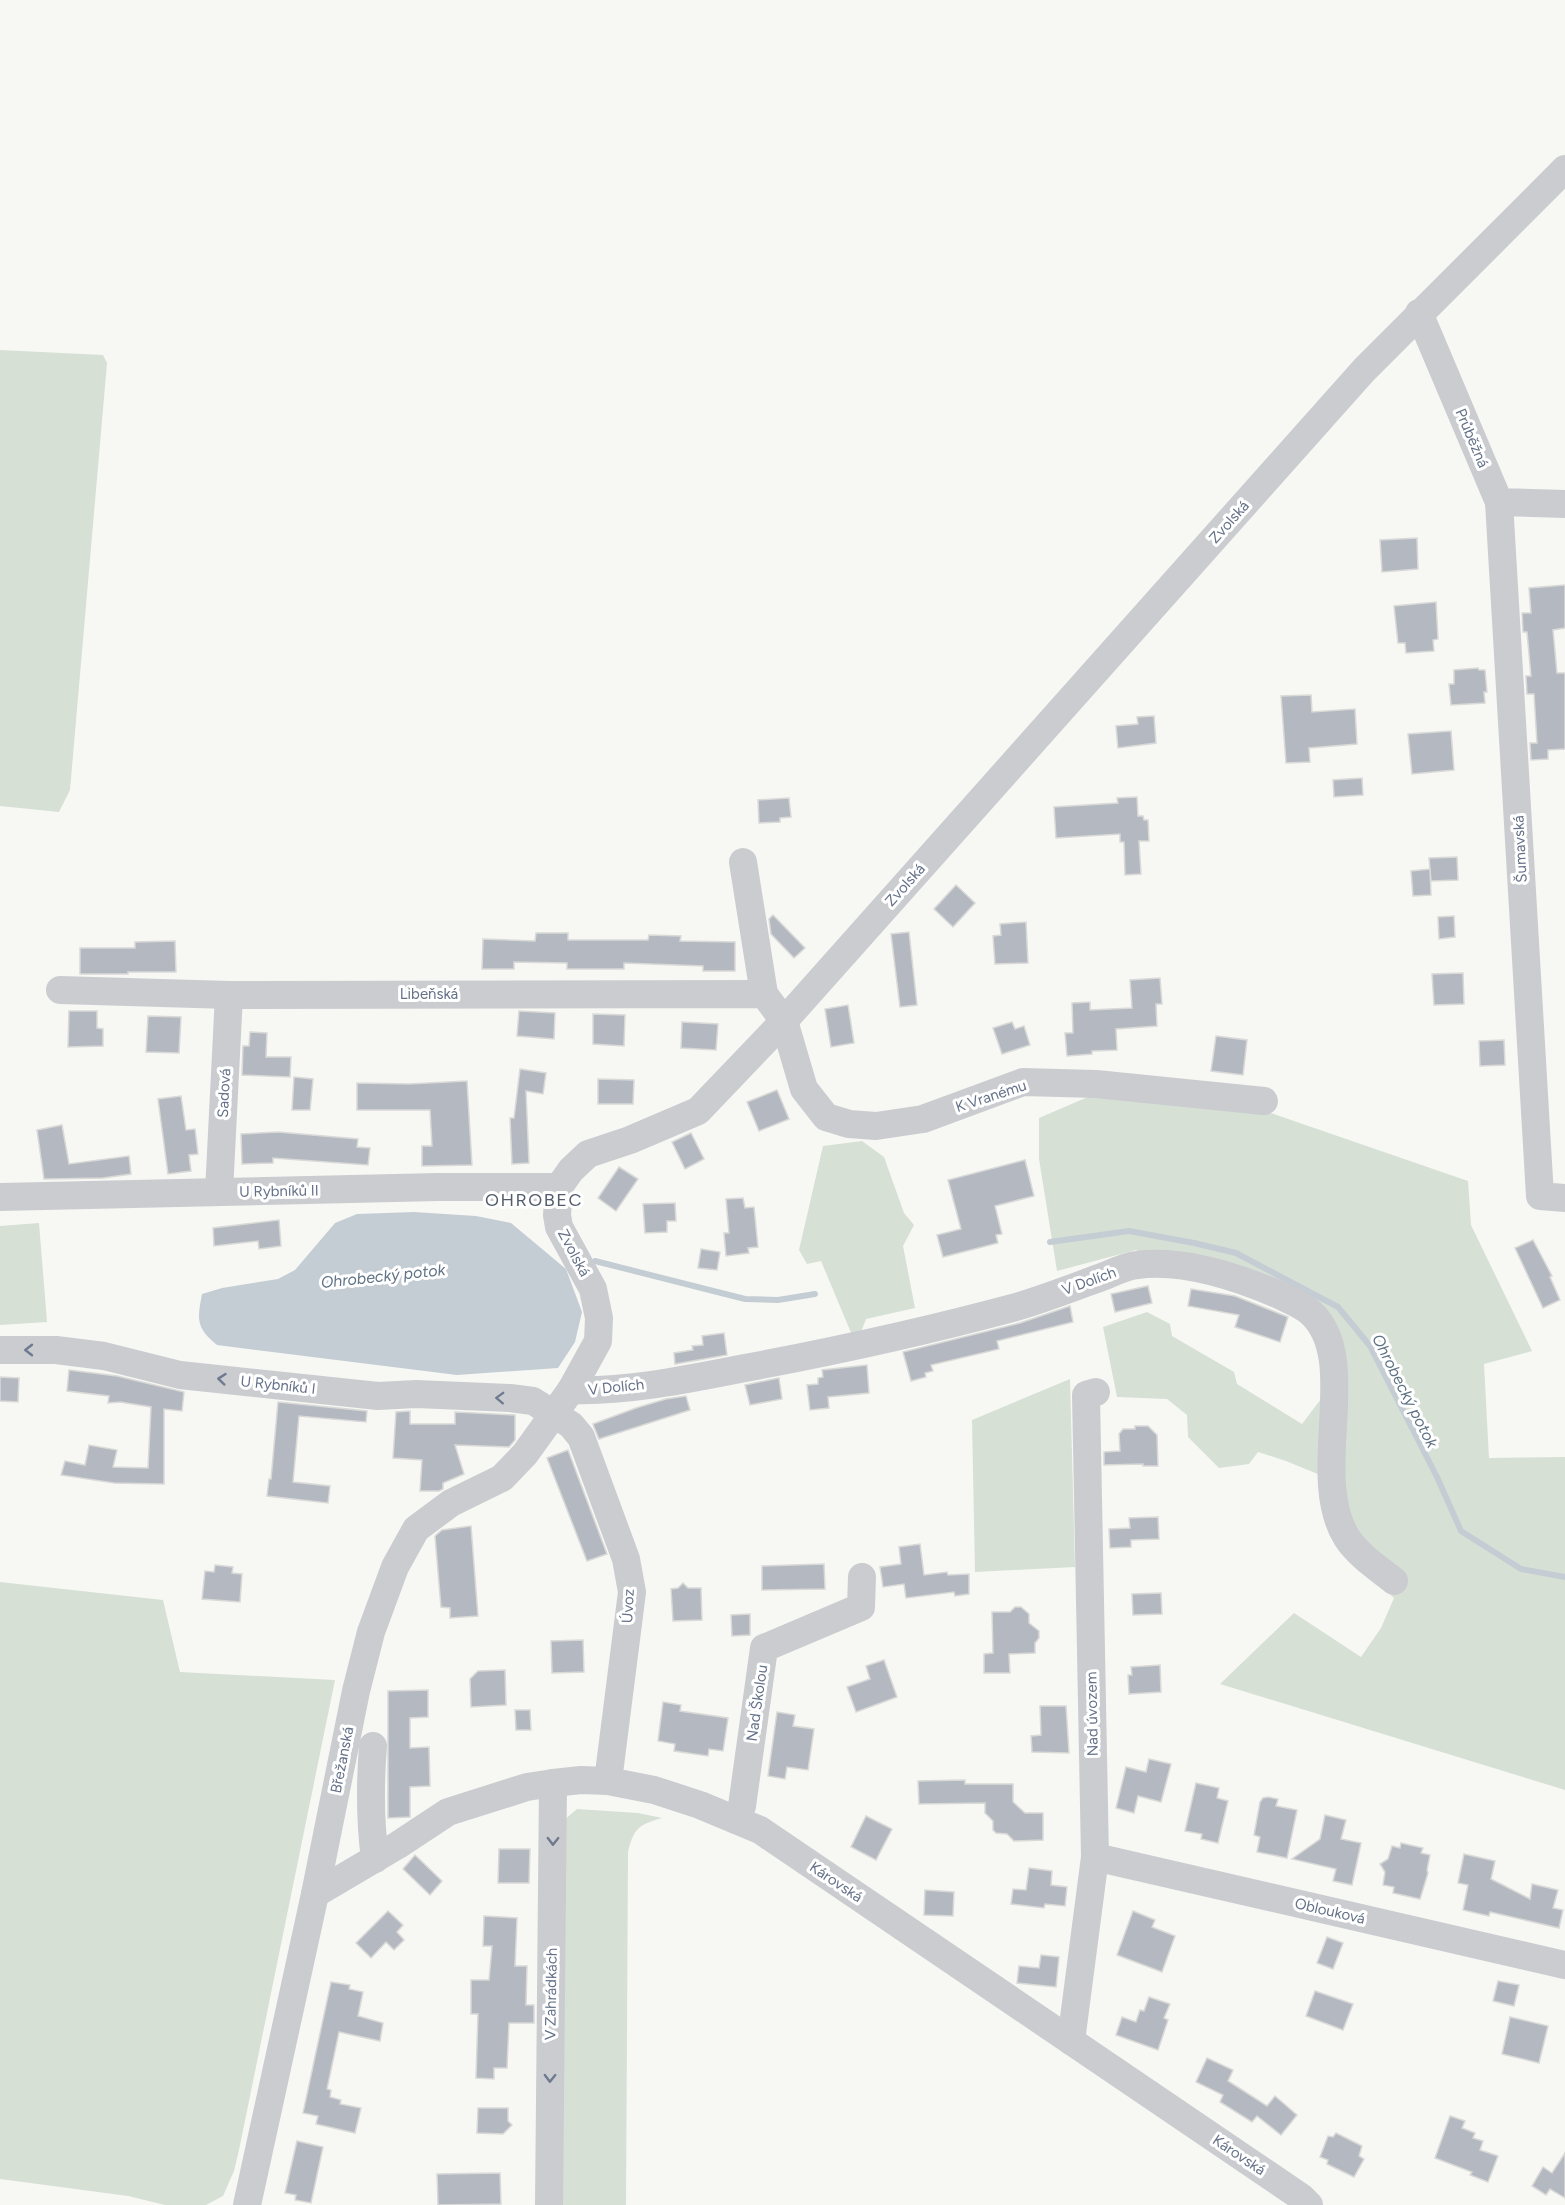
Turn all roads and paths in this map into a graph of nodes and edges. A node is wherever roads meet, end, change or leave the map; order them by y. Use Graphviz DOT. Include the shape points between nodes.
graph roads {
  1 [pos="1565,169"];
  2 [pos="1419,313"];
  3 [pos="1499,502"];
  4 [pos="1565,504"];
  5 [pos="743,862"];
  6 [pos="60,990"];
  7 [pos="764,994"];
  8 [pos="229,995"];
  9 [pos="784,1021"];
  10 [pos="1264,1101"];
  11 [pos="559,1187"];
  12 [pos="219,1192"];
  13 [pos="0,1197"];
  14 [pos="1553,1197"];
  15 [pos="0,1350"];
  16 [pos="571,1390"];
  17 [pos="1096,1392"];
  18 [pos="554,1414"];
  19 [pos="862,1577"];
  20 [pos="1394,1581"];
  21 [pos="374,1746"];
  22 [pos="608,1781"];
  23 [pos="554,1783"];
  24 [pos="736,1820"];
  25 [pos="1095,1857"];
  26 [pos="375,1859"];
  27 [pos="315,1894"];
  28 [pos="1565,1965"];
  29 [pos="1071,2041"];
  30 [pos="247,2205"];
  31 [pos="549,2205"];
  32 [pos="1309,2205"];
  1 -- 2 [label="street, Zvolská"];
  2 -- 3 [label="street, Průběžná"];
  2 -- 9 [label="street, Zvolská"];
  3 -- 4 [label="street"];
  3 -- 14 [label="street, Šumavská"];
  5 -- 7 [label="street"];
  6 -- 8 [label="street, Libeňská"];
  7 -- 8 [label="street, Libeňská"];
  7 -- 9 [label="street"];
  8 -- 12 [label="street, Sadová"];
  9 -- 10 [label="street, K Vranému" via="804,1089 826,1117 849,1124 876,1126 923,1119 1023,1082 1096,1084"];
  9 -- 11 [label="street, Zvolská" via="698,1110 588,1154"];
  11 -- 12 [label="street, U Rybníků II"];
  11 -- 16 [label="street, Zvolská" via="559,1227 593,1289 599,1318 598,1341"];
  12 -- 13 [label="street, U Rybníků II"];
  18 -- 15 [label="street, U Rybníků I, one-way" via="533,1401 510,1398 378,1396 180,1375 104,1356 56,1350"];
  16 -- 18 [label="street, Břežanská"];
  16 -- 20 [label="street, V Dolích" via="605,1390 698,1377 848,1348 1019,1306 1136,1264 1174,1265 1241,1279 1310,1311 1322,1327 1335,1369 1330,1457 1338,1520 1348,1539"];
  17 -- 25 [label="street, Nad úvozem" via="1086,1395"];
  18 -- 22 [label="street, Úvoz" via="581,1437 626,1559 632,1592"];
  18 -- 27 [label="street, Břežanská" via="502,1478 452,1503 416,1529 395,1567 371,1632 356,1691"];
  19 -- 24 [label="street, Nad Školou" via="861,1607 764,1648 742,1806"];
  21 -- 26 [label="street" via="371,1775"];
  22 -- 23 [label="street, Károvská"];
  22 -- 24 [label="street, Károvská" via="654,1790"];
  23 -- 26 [label="street, Károvská" via="527,1787 448,1812"];
  23 -- 31 [label="street, V Zahrádkách, one-way"];
  24 -- 29 [label="street, Károvská" via="760,1830"];
  25 -- 28 [label="street, Oblouková"];
  25 -- 29 [label="street, Nad úvozem"];
  26 -- 27 [label="street, Károvská"];
  27 -- 30 [label="street, Břežanská"];
  29 -- 32 [label="street, Károvská"];
}
